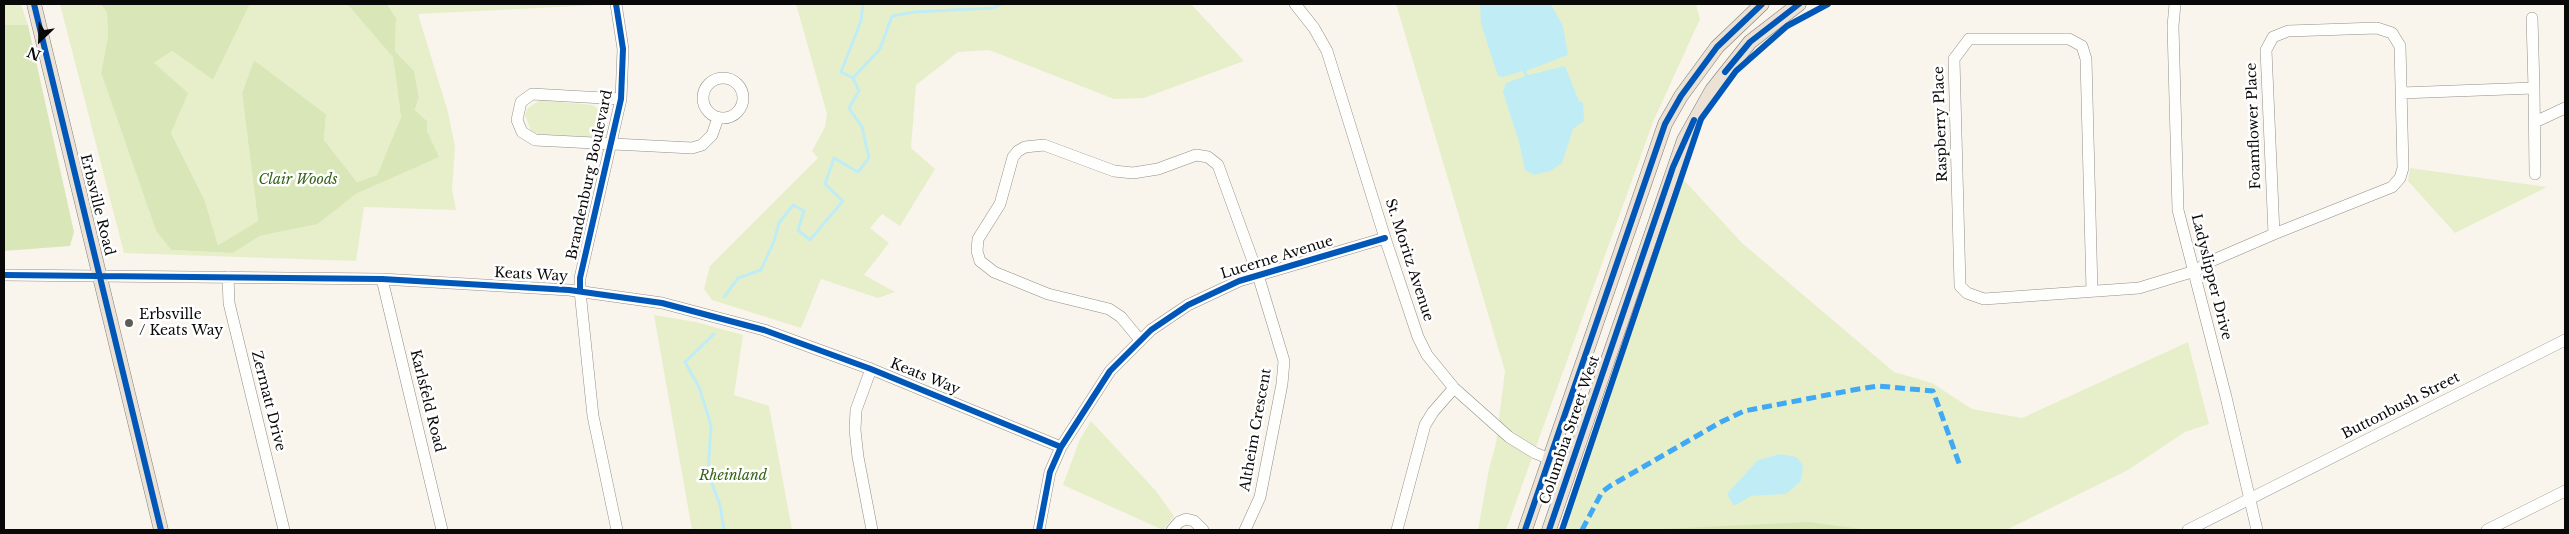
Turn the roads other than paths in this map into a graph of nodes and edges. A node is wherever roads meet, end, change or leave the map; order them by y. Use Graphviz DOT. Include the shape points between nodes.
graph roads {
  1 [pos="34,4"];
  2 [pos="616,4"];
  3 [pos="1295,4"];
  4 [pos="1762,4"];
  5 [pos="1799,4"];
  6 [pos="2168,4"];
  7 [pos="2175,4"];
  8 [pos="2532,18"];
  9 [pos="2173,26"];
  10 [pos="2534,88"];
  11 [pos="2401,93"];
  12 [pos="621,100"];
  13 [pos="2565,108"];
  14 [pos="718,118"];
  15 [pos="2535,122"];
  16 [pos="610,142"];
  17 [pos="2535,174"];
  18 [pos="2274,234"];
  19 [pos="1385,238"];
  20 [pos="2195,272"];
  21 [pos="4,275"];
  22 [pos="1258,275"];
  23 [pos="102,276"];
  24 [pos="228,277"];
  25 [pos="382,279"];
  26 [pos="2092,290"];
  27 [pos="580,291"];
  28 [pos="1140,340"];
  29 [pos="2565,340"];
  30 [pos="871,368"];
  31 [pos="1454,388"];
  32 [pos="1061,447"];
  33 [pos="1549,459"];
  34 [pos="1570,467"];
  35 [pos="2565,491"];
  36 [pos="2250,499"];
  37 [pos="161,530"];
  38 [pos="284,530"];
  39 [pos="442,530"];
  40 [pos="617,530"];
  41 [pos="872,530"];
  42 [pos="1039,530"];
  43 [pos="1172,530"];
  44 [pos="1203,530"];
  45 [pos="1245,530"];
  46 [pos="1397,530"];
  47 [pos="1524,530"];
  48 [pos="1549,530"];
  49 [pos="2188,530"];
  50 [pos="2257,530"];
  51 [pos="2487,530"];
  1 -- 23 [label="main road, Erbsville Road"];
  2 -- 12 [label="street, Brandenburg Boulevard" via="623,49"];
  3 -- 19 [label="street, St. Moritz Avenue" via="1327,52"];
  4 -- 33 [label="main road, Columbia Street West" via="1716,47 1665,124"];
  5 -- 34 [label="main road, Columbia Street West" via="1750,42 1712,90 1684,140"];
  6 -- 9 [label="street, Ladyslipper Drive"];
  7 -- 9 [label="street, Ladyslipper Drive"];
  8 -- 10 [label="street"];
  9 -- 20 [label="street, Ladyslipper Drive" via="2178,210"];
  10 -- 11 [label="street"];
  10 -- 15 [label="street"];
  11 -- 18 [label="street, Foamflower Place" via="2403,168 2392,187"];
  11 -- 18 [label="street, Foamflower Place" via="2400,46 2392,33 2377,28 2288,31 2274,37 2266,50"];
  12 -- 16 [label="street, Brandenburg Boulevard"];
  12 -- 16 [label="street" via="532,94 518,108 518,126 535,140"];
  13 -- 15 [label="street"];
  14 -- 16 [label="street" via="712,135 697,147"];
  15 -- 17 [label="street"];
  16 -- 27 [label="street, Brandenburg Boulevard"];
  18 -- 20 [label="street, Foamflower Place" via="2209,262"];
  19 -- 22 [label="street, Lucerne Avenue"];
  19 -- 31 [label="street, St. Moritz Avenue" via="1418,337 1438,371"];
  20 -- 26 [label="street, Raspberry Place" via="2139,288"];
  20 -- 36 [label="street, Ladyslipper Drive"];
  21 -- 23 [label="street, Keats Way"];
  22 -- 28 [label="street, Lucerne Avenue" via="1188,305"];
  22 -- 28 [label="street, Altheim Crescent" via="1218,165 1208,157 1196,155 1158,169 1133,173 1114,171 1044,145 1018,151 1000,204 978,239 976,251 980,261 994,272 1048,294 1109,309 1121,317"];
  22 -- 45 [label="street, Altheim Crescent" via="1282,349 1284,370 1260,497"];
  23 -- 24 [label="street, Keats Way"];
  23 -- 37 [label="main road, Erbsville Road"];
  24 -- 25 [label="street, Keats Way"];
  24 -- 38 [label="street, Zermatt Drive" via="229,303"];
  25 -- 27 [label="street, Keats Way"];
  25 -- 39 [label="street, Karlsfeld Road"];
  26 -- 26 [label="street, Raspberry Place" via="1984,299 1966,293 1960,286 1954,59 1969,39 2069,39 2082,46 2086,59"];
  27 -- 30 [label="street, Keats Way" via="662,303 713,315"];
  27 -- 40 [label="street, Brandenburg Boulevard" via="593,416"];
  28 -- 32 [label="street, Lucerne Avenue" via="1110,371"];
  29 -- 36 [label="street, Buttonbush Street"];
  30 -- 32 [label="street, Keats Way"];
  30 -- 41 [label="street" via="856,410 854,430"];
  31 -- 33 [label="street, St. Moritz Avenue" via="1509,437"];
  31 -- 46 [label="street" via="1425,425"];
  32 -- 42 [label="street, Lucerne Avenue" via="1050,472"];
  33 -- 34 [label="street, St. Moritz Avenue"];
  33 -- 47 [label="main road, Columbia Street West"];
  34 -- 48 [label="main road, Columbia Street West"];
  35 -- 51 [label="street"];
  36 -- 49 [label="street, Buttonbush Street"];
  36 -- 50 [label="street, Ladyslipper Drive"];
  43 -- 44 [label="street" via="1186,519 1194,521"];
}
